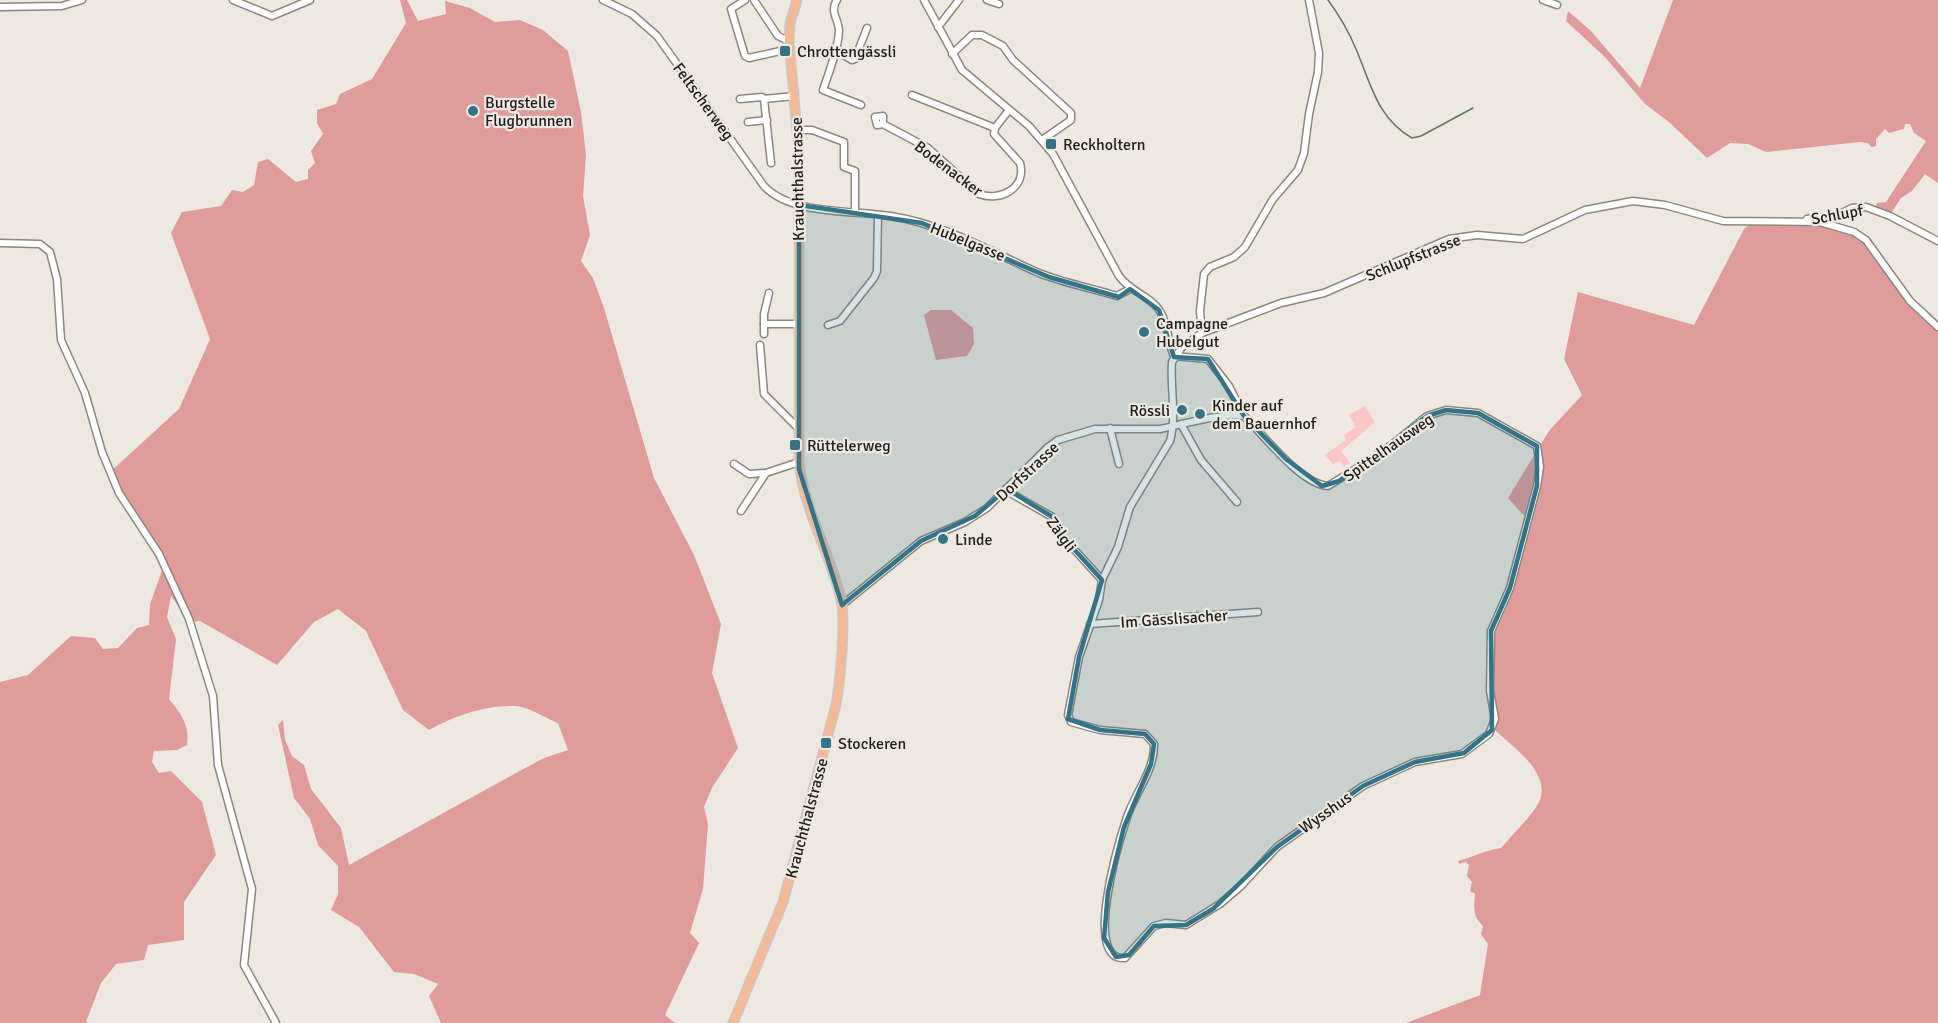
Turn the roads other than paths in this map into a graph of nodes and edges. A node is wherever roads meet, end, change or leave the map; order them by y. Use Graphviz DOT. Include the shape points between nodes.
graph roads {
  1 [pos="82,0"];
  2 [pos="233,0"];
  3 [pos="308,0"];
  4 [pos="603,0"];
  5 [pos="745,0"];
  6 [pos="754,0"];
  7 [pos="797,0"];
  8 [pos="837,0"];
  9 [pos="924,0"];
  10 [pos="959,0"];
  11 [pos="987,0"];
  12 [pos="1309,0"];
  13 [pos="1543,0"];
  14 [pos="999,4"];
  15 [pos="1557,5"];
  16 [pos="0,7"];
  17 [pos="938,27"];
  18 [pos="867,28"];
  19 [pos="789,45"];
  20 [pos="835,50"];
  21 [pos="952,54"];
  22 [pos="912,95"];
  23 [pos="794,96"];
  24 [pos="741,99"];
  25 [pos="764,99"];
  26 [pos="861,105"];
  27 [pos="1009,110"];
  28 [pos="767,120"];
  29 [pos="748,122"];
  30 [pos="883,124"];
  31 [pos="995,128"];
  32 [pos="797,129"];
  33 [pos="1042,140"];
  34 [pos="771,163"];
  35 [pos="799,206"];
  36 [pos="855,212"];
  37 [pos="878,215"];
  38 [pos="1802,222"];
  39 [pos="1938,242"];
  40 [pos="0,243"];
  41 [pos="1130,289"];
  42 [pos="769,293"];
  43 [pos="764,324"];
  44 [pos="798,324"];
  45 [pos="828,325"];
  46 [pos="1938,327"];
  47 [pos="1202,333"];
  48 [pos="764,334"];
  49 [pos="760,345"];
  50 [pos="1174,356"];
  51 [pos="1244,416"];
  52 [pos="1181,424"];
  53 [pos="1172,426"];
  54 [pos="798,428"];
  55 [pos="1110,428"];
  56 [pos="799,462"];
  57 [pos="734,464"];
  58 [pos="1119,464"];
  59 [pos="766,473"];
  60 [pos="1016,480"];
  61 [pos="1005,490"];
  62 [pos="1017,495"];
  63 [pos="1237,502"];
  64 [pos="741,512"];
  65 [pos="1102,580"];
  66 [pos="842,605"];
  67 [pos="1258,612"];
  68 [pos="1090,624"];
  69 [pos="1069,720"];
  70 [pos="1492,730"];
  71 [pos="276,1023"];
  72 [pos="734,1023"];
  1 -- 16 [label="street" via="62,6"];
  2 -- 3 [label="street" via="272,16"];
  4 -- 35 [label="street, Feltscherweg" via="626,10 652,31 764,186 778,198"];
  5 -- 19 [label="street" via="731,9 745,56"];
  6 -- 19 [label="street" via="778,36"];
  7 -- 19 [label="main road, Krauchthalstrasse"];
  8 -- 20 [label="street" via="833,14 839,25"];
  9 -- 17 [label="street"];
  10 -- 17 [label="street"];
  11 -- 14 [label="street"];
  12 -- 47 [label="street" via="1319,53 1304,153 1298,170 1274,199 1245,247 1204,274"];
  13 -- 15 [label="street"];
  17 -- 21 [label="street"];
  18 -- 20 [label="street" via="855,59"];
  19 -- 23 [label="main road, Krauchthalstrasse"];
  20 -- 26 [label="street" via="823,90"];
  21 -- 27 [label="street" via="969,78"];
  21 -- 33 [label="street" via="972,35 982,35 1003,46 1012,60 1071,113 1071,120"];
  22 -- 31 [label="street"];
  23 -- 25 [label="street"];
  23 -- 32 [label="main road, Krauchthalstrasse"];
  24 -- 25 [label="street"];
  25 -- 28 [label="street"];
  27 -- 31 [label="street"];
  27 -- 33 [label="street"];
  28 -- 29 [label="street"];
  28 -- 34 [label="street"];
  30 -- 31 [label="street, Bodenacker" via="928,148 979,194 990,198 1013,189 1022,170 994,134"];
  32 -- 35 [label="main road, Krauchthalstrasse"];
  32 -- 36 [label="street" via="812,130 844,142 844,167 855,171"];
  33 -- 41 [label="street" via="1060,165 1116,272"];
  35 -- 36 [label="street, Hubelgasse"];
  35 -- 44 [label="main road, Krauchthalstrasse"];
  36 -- 37 [label="street, Hubelgasse"];
  37 -- 41 [label="street, Hubelgasse" via="937,227 1056,279 1118,296"];
  37 -- 45 [label="street" via="877,272 840,321"];
  38 -- 39 [label="street, Schlupf" via="1866,207"];
  38 -- 46 [label="street, Schlupfstrasse" via="1839,226 1861,236 1910,301"];
  38 -- 47 [label="street, Schlupfstrasse" via="1724,221 1633,201 1600,205 1523,239 1477,235 1449,239 1324,293 1281,303"];
  40 -- 71 [label="street" via="40,244 50,252 57,279 61,340 85,393 102,452 119,492 159,554 188,616 213,696 218,765 252,889 244,965"];
  41 -- 50 [label="street" via="1160,311"];
  42 -- 43 [label="street"];
  43 -- 44 [label="street"];
  43 -- 48 [label="street"];
  44 -- 54 [label="main road, Krauchthalstrasse"];
  47 -- 50 [label="street, Schlupfstrasse"];
  49 -- 54 [label="street" via="764,394"];
  50 -- 51 [label="street" via="1208,359 1229,386"];
  50 -- 53 [label="street"];
  51 -- 52 [label="street"];
  51 -- 70 [label="street, Spittelhausweg" via="1286,459 1324,486 1333,485 1376,458 1427,416 1446,410 1478,413 1537,446 1537,486 1509,591 1491,631 1490,691 1495,716"];
  52 -- 53 [label="street"];
  52 -- 63 [label="street" via="1201,460"];
  53 -- 55 [label="street, Dorfstrasse"];
  53 -- 65 [label="street, Im Gässlisacher" via="1166,448 1128,513"];
  54 -- 56 [label="main road, Krauchthalstrasse"];
  55 -- 58 [label="street"];
  55 -- 60 [label="street, Dorfstrasse" via="1058,440"];
  56 -- 59 [label="street"];
  56 -- 66 [label="main road, Krauchthalstrasse" via="807,506"];
  57 -- 59 [label="street" via="749,474"];
  59 -- 64 [label="street"];
  60 -- 61 [label="street, Dorfstrasse"];
  60 -- 62 [label="street"];
  61 -- 62 [label="street, Zälgli"];
  61 -- 66 [label="street, Dorfstrasse" via="975,516 921,541"];
  62 -- 65 [label="street, Zälgli" via="1054,518 1062,536"];
  65 -- 68 [label="street, Im Gässlisacher"];
  66 -- 72 [label="main road, Krauchthalstrasse" via="836,705 802,840 776,923"];
  67 -- 68 [label="street, Im Gässlisacher"];
  68 -- 69 [label="street, Im Gässlisacher" via="1076,668"];
  69 -- 70 [label="street, Wysshus" via="1100,730 1143,734 1154,744 1151,764 1130,809 1116,858 1105,921 1107,947 1114,956 1125,958 1151,928 1188,924 1220,904 1277,847 1364,786 1412,763 1464,753"];
}
